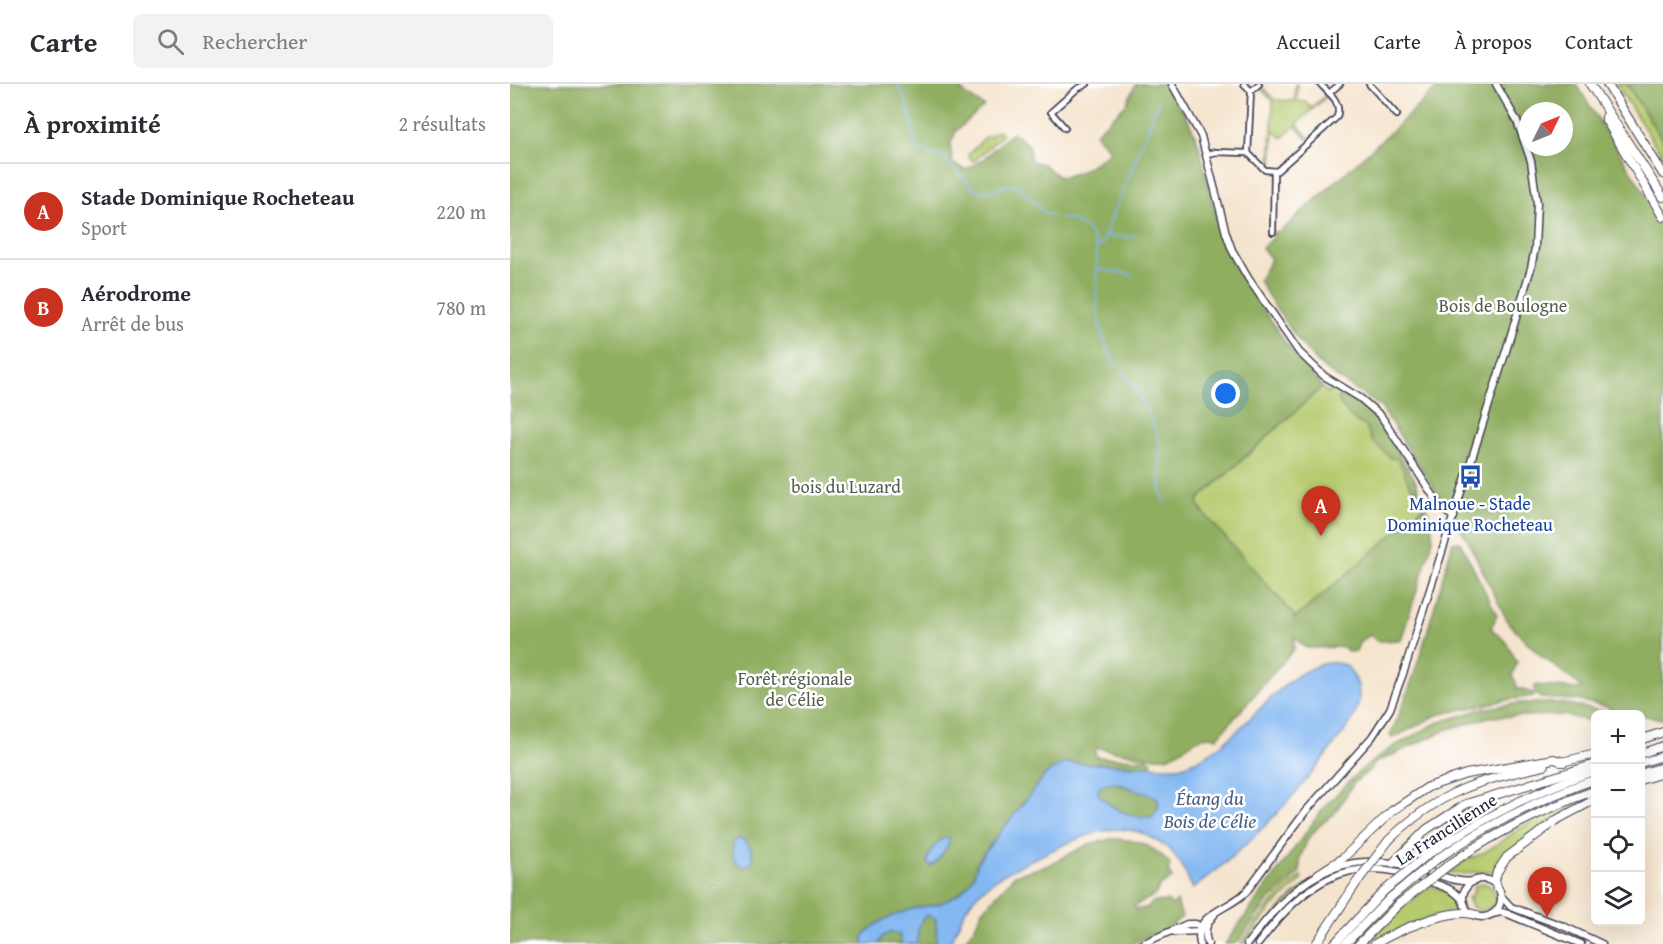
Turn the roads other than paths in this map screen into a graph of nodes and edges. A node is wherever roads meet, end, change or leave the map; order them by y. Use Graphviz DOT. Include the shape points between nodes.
graph roads {
  1 [pos="1087,84"];
  2 [pos="1172,84"];
  3 [pos="1244,84"];
  4 [pos="1259,84"];
  5 [pos="1320,84"];
  6 [pos="1340,84"];
  7 [pos="1369,84"];
  8 [pos="1496,84"];
  9 [pos="1590,84"];
  10 [pos="1607,84"];
  11 [pos="1251,91"];
  12 [pos="1329,93"];
  13 [pos="1607,112"];
  14 [pos="1397,115"];
  15 [pos="1065,128"];
  16 [pos="1248,153"];
  17 [pos="1207,154"];
  18 [pos="1274,171"];
  19 [pos="1663,174"];
  20 [pos="1663,197"];
  21 [pos="1663,217"];
  22 [pos="1273,232"];
  23 [pos="1454,517"];
  24 [pos="1663,732"];
  25 [pos="1645,739"];
  26 [pos="1663,746"];
  27 [pos="1645,753"];
  28 [pos="1591,755"];
  29 [pos="1663,756"];
  30 [pos="1564,762"];
  31 [pos="1645,762"];
  32 [pos="1591,766"];
  33 [pos="1663,767"];
  34 [pos="1591,772"];
  35 [pos="1645,773"];
  36 [pos="1663,773"];
  37 [pos="1645,779"];
  38 [pos="1591,780"];
  39 [pos="1591,792"];
  40 [pos="1591,802"];
  41 [pos="1393,863"];
  42 [pos="1318,874"];
  43 [pos="1475,880"];
  44 [pos="1499,890"];
  45 [pos="1388,894"];
  46 [pos="1465,905"];
  47 [pos="1476,915"];
  48 [pos="1489,915"];
  49 [pos="1201,929"];
  50 [pos="1183,931"];
  51 [pos="1170,932"];
  52 [pos="1142,944"];
  53 [pos="1199,944"];
  54 [pos="1208,944"];
  55 [pos="1247,944"];
  56 [pos="1258,944"];
  57 [pos="1316,944"];
  58 [pos="1334,944"];
  59 [pos="1346,944"];
  60 [pos="1359,944"];
  61 [pos="1375,944"];
  62 [pos="1581,944"];
  63 [pos="1601,944"];
  1 -- 15 [label="street" via="1051,112"];
  2 -- 17 [label="main road" via="1198,129"];
  3 -- 11 [label="street"];
  4 -- 11 [label="street"];
  5 -- 12 [label="street"];
  6 -- 12 [label="street"];
  7 -- 14 [label="street"];
  8 -- 23 [label="main road" via="1531,161 1537,226 1531,268"];
  9 -- 13 [label="highway"];
  10 -- 19 [label="highway"];
  11 -- 16 [label="street"];
  12 -- 18 [label="street" via="1338,105 1337,117"];
  13 -- 20 [label="highway"];
  13 -- 21 [label="highway" via="1606,120"];
  16 -- 17 [label="street"];
  16 -- 18 [label="street" via="1265,170"];
  17 -- 23 [label="main road" via="1232,250 1289,340 1324,376 1382,416 1442,508"];
  18 -- 22 [label="street"];
  23 -- 49 [label="main road" via="1390,709 1372,736 1305,812 1246,892 1205,919"];
  24 -- 25 [label="highway"];
  26 -- 27 [label="highway"];
  28 -- 30 [label="highway"];
  29 -- 31 [label="highway"];
  30 -- 42 [label="highway" via="1554,759 1466,774 1428,787 1392,811 1343,858"];
  30 -- 57 [label="highway, bridge" via="1502,775 1463,788 1428,806 1389,840"];
  32 -- 41 [label="highway" via="1466,804 1427,829"];
  33 -- 35 [label="highway"];
  34 -- 45 [label="highway, La Francilienne, bridge" via="1522,799 1481,821 1427,855"];
  36 -- 37 [label="highway"];
  38 -- 45 [label="highway, La Francilienne, bridge" via="1474,834"];
  39 -- 60 [label="highway, bridge" via="1510,826 1450,864 1400,903"];
  40 -- 44 [label="highway" via="1558,819 1508,857 1496,874"];
  41 -- 42 [label="main road" via="1356,863"];
  41 -- 43 [label="main road" via="1458,881"];
  42 -- 55 [label="main road" via="1279,904"];
  43 -- 44 [label="main road" via="1486,880"];
  43 -- 46 [label="main road" via="1465,891"];
  44 -- 48 [label="main road" via="1498,907"];
  44 -- 63 [label="main road" via="1511,907"];
  45 -- 58 [label="highway, La Francilienne"];
  45 -- 59 [label="highway, La Francilienne"];
  46 -- 47 [label="main road"];
  46 -- 56 [label="main road" via="1457,893 1412,874 1355,870 1308,890 1285,910"];
  47 -- 48 [label="main road"];
  47 -- 61 [label="highway" via="1461,912 1424,922"];
  48 -- 62 [label="main road" via="1508,914"];
  49 -- 50 [label="main road"];
  49 -- 51 [label="main road" via="1187,924"];
  49 -- 53 [label="main road"];
  49 -- 54 [label="main road"];
  50 -- 51 [label="main road"];
  50 -- 53 [label="main road"];
  51 -- 52 [label="main road"];
}
